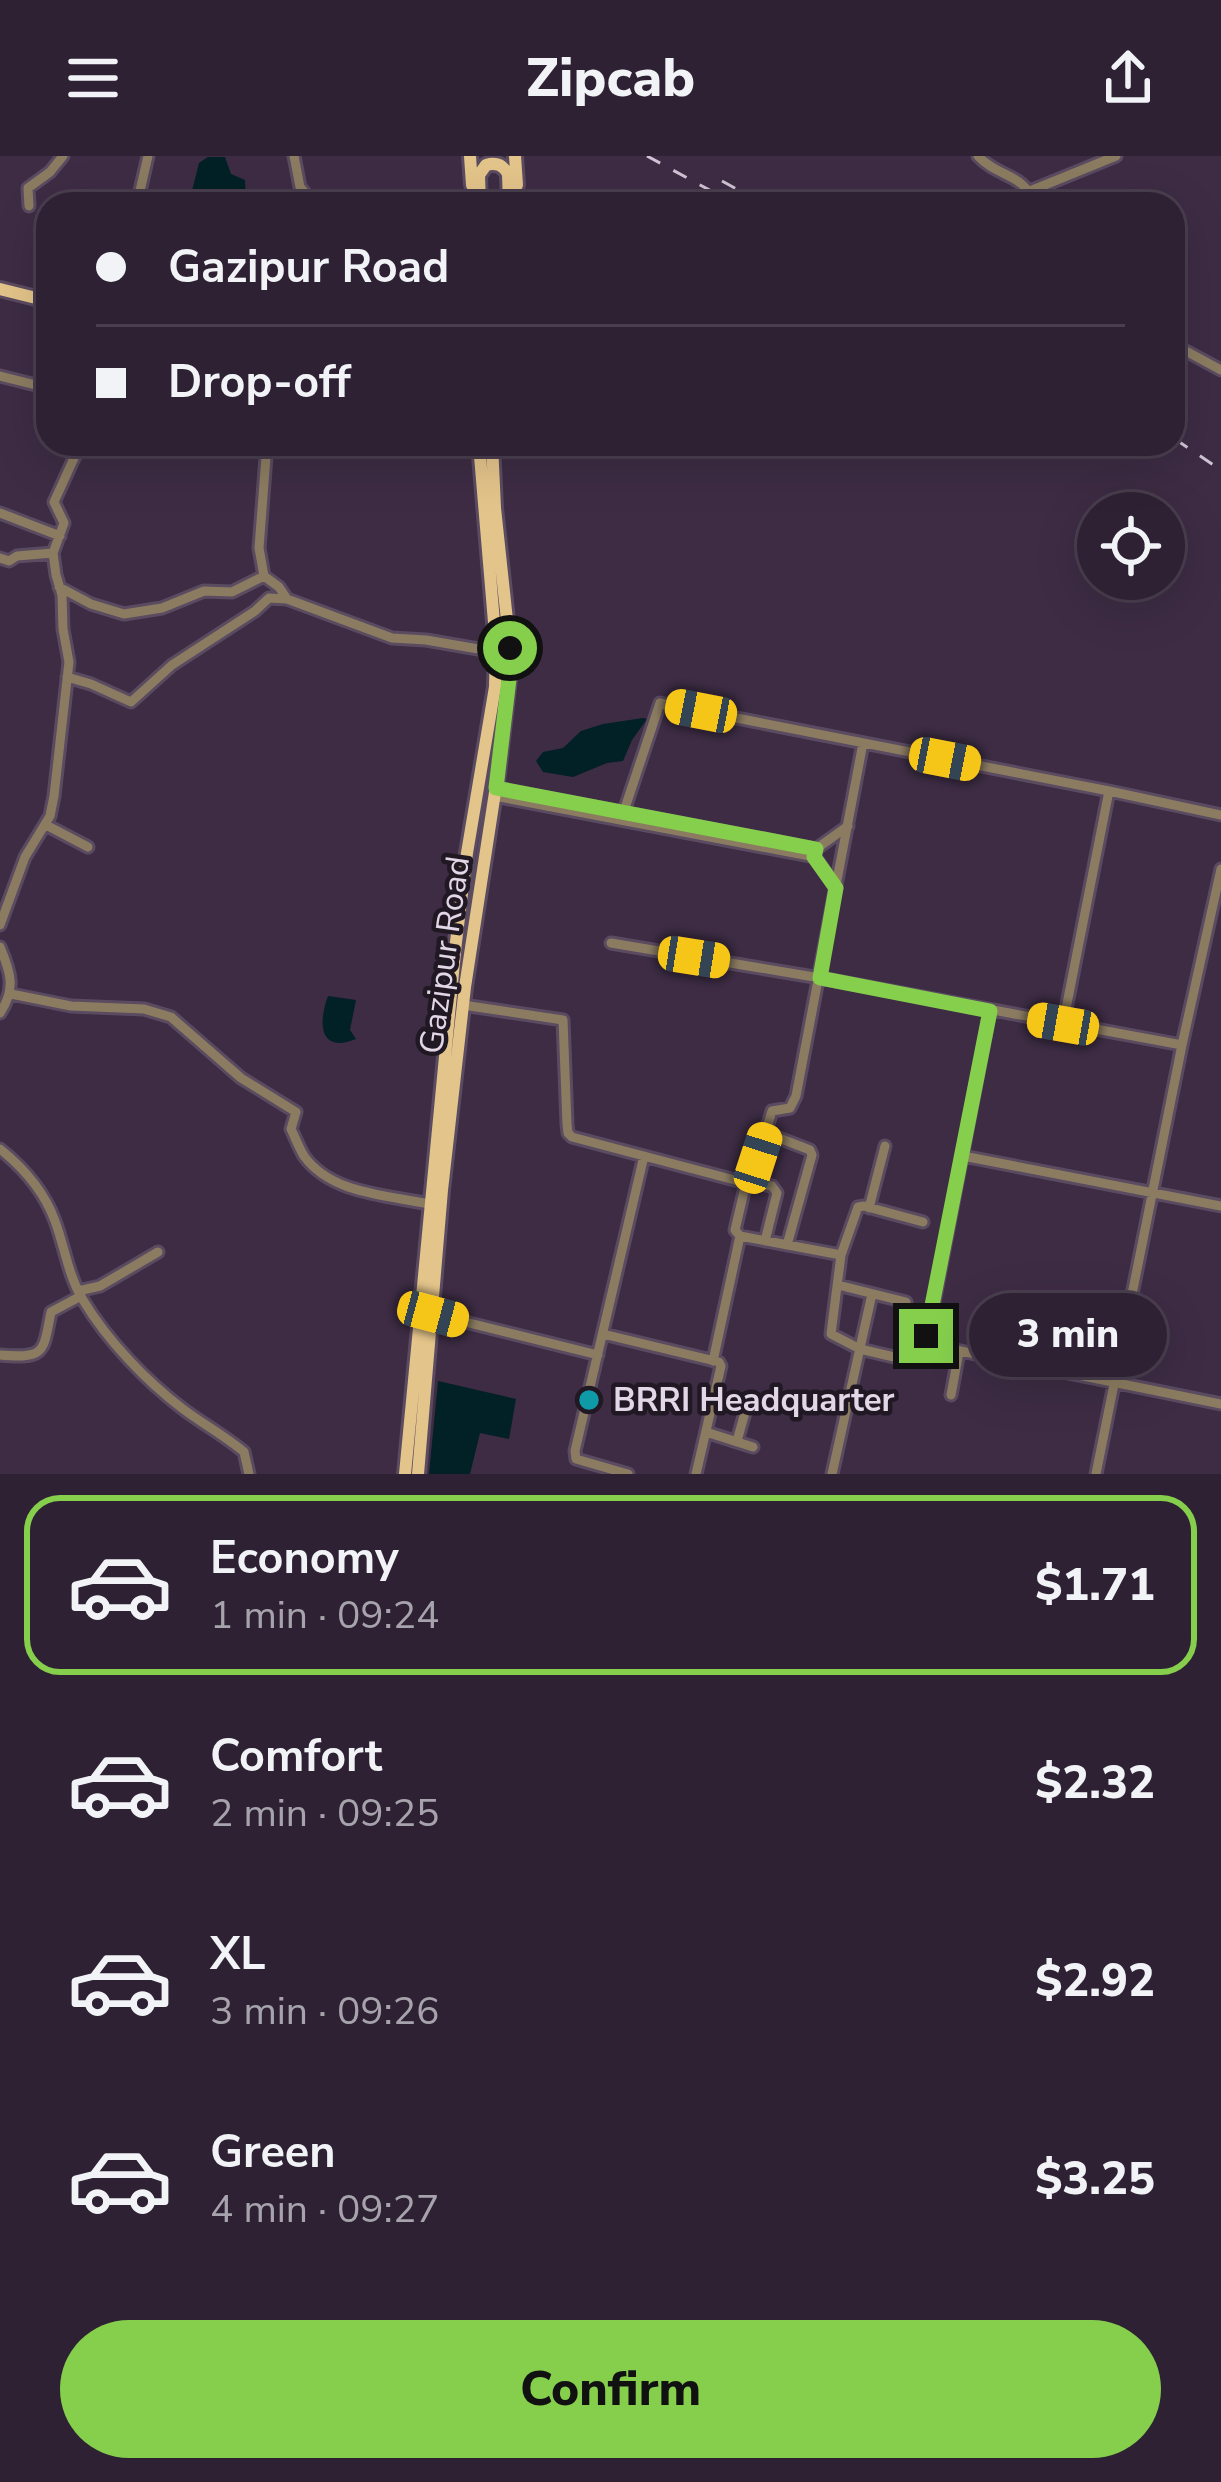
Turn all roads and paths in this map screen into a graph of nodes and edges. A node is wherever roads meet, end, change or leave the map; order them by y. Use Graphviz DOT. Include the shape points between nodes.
graph roads {
  1 [pos="63,156"];
  2 [pos="148,156"];
  3 [pos="294,156"];
  4 [pos="470,156"];
  5 [pos="978,156"];
  6 [pos="1116,156"];
  7 [pos="516,163"];
  8 [pos="472,174"];
  9 [pos="1030,191"];
  10 [pos="140,192"];
  11 [pos="304,192"];
  12 [pos="475,192"];
  13 [pos="478,192"];
  14 [pos="511,192"];
  15 [pos="29,206"];
  16 [pos="0,289"];
  17 [pos="36,298"];
  18 [pos="1185,350"];
  19 [pos="1221,370"];
  20 [pos="0,376"];
  21 [pos="36,385"];
  22 [pos="75,456"];
  23 [pos="266,456"];
  24 [pos="487,456"];
  25 [pos="487,456"];
  26 [pos="488,456"];
  27 [pos="0,513"];
  28 [pos="60,536"];
  29 [pos="53,553"];
  30 [pos="0,558"];
  31 [pos="265,576"];
  32 [pos="59,586"];
  33 [pos="286,598"];
  34 [pos="496,652"];
  35 [pos="67,677"];
  36 [pos="863,743"];
  37 [pos="1109,791"];
  38 [pos="495,792"];
  39 [pos="623,814"];
  40 [pos="1221,815"];
  41 [pos="46,825"];
  42 [pos="848,826"];
  43 [pos="88,847"];
  44 [pos="815,853"];
  45 [pos="1221,869"];
  46 [pos="836,888"];
  47 [pos="3,913"];
  48 [pos="0,926"];
  49 [pos="611,944"];
  50 [pos="0,947"];
  51 [pos="820,978"];
  52 [pos="10,994"];
  53 [pos="463,1005"];
  54 [pos="990,1011"];
  55 [pos="0,1013"];
  56 [pos="1063,1024"];
  57 [pos="1182,1045"];
  58 [pos="766,1133"];
  59 [pos="885,1146"];
  60 [pos="0,1149"];
  61 [pos="644,1156"];
  62 [pos="963,1156"];
  63 [pos="748,1183"];
  64 [pos="1153,1193"];
  65 [pos="429,1204"];
  66 [pos="1221,1206"];
  67 [pos="869,1208"];
  68 [pos="923,1222"];
  69 [pos="740,1236"];
  70 [pos="765,1240"];
  71 [pos="787,1245"];
  72 [pos="158,1252"];
  73 [pos="841,1255"];
  74 [pos="838,1285"];
  75 [pos="80,1294"];
  76 [pos="872,1294"];
  77 [pos="906,1302"];
  78 [pos="433,1314"];
  79 [pos="603,1334"];
  80 [pos="860,1349"];
  81 [pos="959,1352"];
  82 [pos="0,1355"];
  83 [pos="598,1355"];
  84 [pos="894,1357"];
  85 [pos="713,1360"];
  86 [pos="1115,1384"];
  87 [pos="952,1395"];
  88 [pos="1221,1405"];
  89 [pos="746,1409"];
  90 [pos="706,1432"];
  91 [pos="737,1441"];
  92 [pos="753,1447"];
  93 [pos="249,1473"];
  94 [pos="240,1474"];
  95 [pos="412,1474"];
  96 [pos="628,1474"];
  97 [pos="696,1474"];
  98 [pos="832,1474"];
  99 [pos="1096,1474"];
  1 -- 15 [label="street" via="28,188"];
  2 -- 10 [label="street"];
  3 -- 11 [label="street"];
  4 -- 8 [label="main road"];
  5 -- 9 [label="street"];
  6 -- 9 [label="street"];
  7 -- 8 [label="main road" via="491,157"];
  8 -- 12 [label="main road"];
  13 -- 14 [label="main road" via="479,175 493,163 508,174"];
  16 -- 17 [label="main road"];
  18 -- 19 [label="street"];
  20 -- 21 [label="street"];
  22 -- 28 [label="street" via="53,502 64,523"];
  23 -- 31 [label="street" via="259,548"];
  24 -- 34 [label="main road, Gazipur Road"];
  25 -- 95 [label="main road" via="504,668 444,1116"];
  26 -- 38 [label="main road, Gazipur Road" via="510,648"];
  27 -- 28 [label="street"];
  28 -- 29 [label="street"];
  29 -- 30 [label="street"];
  29 -- 32 [label="street"];
  31 -- 32 [label="street" via="232,592 204,591 124,614"];
  31 -- 33 [label="street"];
  32 -- 35 [label="street"];
  33 -- 34 [label="street" via="392,638"];
  33 -- 35 [label="street" via="269,598 131,702"];
  34 -- 65 [label="main road, Gazipur Road"];
  35 -- 41 [label="street"];
  36 -- 37 [label="street"];
  36 -- 39 [label="street" via="660,703"];
  36 -- 42 [label="street"];
  37 -- 40 [label="street"];
  37 -- 56 [label="street"];
  38 -- 39 [label="street"];
  38 -- 44 [label="street"];
  38 -- 53 [label="main road, Gazipur Road"];
  39 -- 44 [label="street"];
  41 -- 43 [label="street"];
  41 -- 47 [label="street"];
  42 -- 44 [label="street"];
  42 -- 46 [label="street"];
  44 -- 46 [label="street"];
  45 -- 57 [label="street"];
  46 -- 51 [label="street"];
  47 -- 48 [label="street"];
  49 -- 51 [label="street"];
  50 -- 52 [label="street"];
  51 -- 54 [label="street"];
  51 -- 58 [label="street" via="793,1104 773,1109"];
  52 -- 55 [label="street"];
  52 -- 65 [label="street" via="171,1017 241,1078 296,1112 291,1129 326,1178"];
  53 -- 61 [label="street" via="563,1020 568,1133"];
  53 -- 78 [label="main road, Gazipur Road"];
  54 -- 56 [label="street"];
  54 -- 62 [label="street"];
  56 -- 57 [label="street"];
  57 -- 64 [label="street"];
  58 -- 63 [label="street"];
  58 -- 71 [label="street" via="812,1155"];
  59 -- 67 [label="street"];
  60 -- 75 [label="street" via="43,1193"];
  61 -- 63 [label="street"];
  61 -- 79 [label="street"];
  62 -- 64 [label="street"];
  62 -- 81 [label="street" via="926,1344"];
  63 -- 69 [label="street"];
  63 -- 70 [label="street" via="777,1193"];
  64 -- 66 [label="street"];
  64 -- 86 [label="street"];
  65 -- 95 [label="main road, Gazipur Road"];
  67 -- 68 [label="street"];
  67 -- 73 [label="street" via="854,1211"];
  69 -- 70 [label="street"];
  69 -- 85 [label="street"];
  70 -- 71 [label="street"];
  71 -- 73 [label="street"];
  72 -- 75 [label="street"];
  73 -- 74 [label="street"];
  74 -- 76 [label="street"];
  74 -- 80 [label="street" via="831,1334"];
  75 -- 82 [label="street" via="51,1312 42,1349"];
  75 -- 93 [label="street" via="144,1373 244,1452"];
  76 -- 77 [label="street"];
  76 -- 80 [label="street"];
  78 -- 83 [label="street"];
  78 -- 95 [label="main road, Gazipur Road"];
  79 -- 83 [label="street"];
  79 -- 85 [label="street"];
  80 -- 84 [label="street"];
  80 -- 98 [label="street"];
  81 -- 86 [label="street"];
  81 -- 87 [label="street"];
  83 -- 96 [label="street" via="576,1459"];
  85 -- 90 [label="street" via="721,1366"];
  86 -- 88 [label="street"];
  86 -- 99 [label="street"];
  89 -- 91 [label="street"];
  90 -- 91 [label="street"];
  90 -- 97 [label="street"];
  91 -- 92 [label="street"];
  93 -- 94 [label="street"];
}
